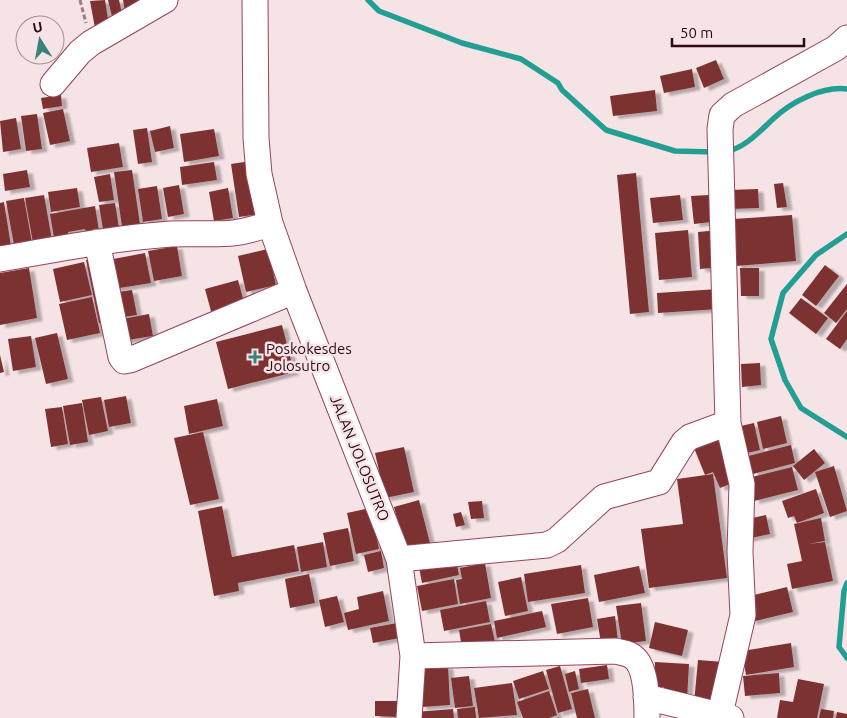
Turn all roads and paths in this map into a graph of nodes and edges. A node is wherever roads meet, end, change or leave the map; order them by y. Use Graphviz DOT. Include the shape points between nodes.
graph roads {
  1 [pos="165,0"];
  2 [pos="255,0"];
  3 [pos="847,38"];
  4 [pos="53,84"];
  5 [pos="270,223"];
  6 [pos="97,242"];
  7 [pos="0,259"];
  8 [pos="294,291"];
  9 [pos="728,423"];
  10 [pos="399,559"];
  11 [pos="413,656"];
  12 [pos="647,707"];
  13 [pos="725,716"];
  14 [pos="410,718"];
  15 [pos="628,718"];
  1 -- 4 [label="street" via="92,43"];
  2 -- 5 [label="street, JALAN JOLOSUTRO" via="256,138"];
  3 -- 9 [label="street" via="836,48 733,105 722,116"];
  5 -- 6 [label="street" via="253,231 227,235 172,234"];
  5 -- 8 [label="street, JALAN JOLOSUTRO"];
  6 -- 7 [label="street"];
  6 -- 8 [label="street" via="120,357 124,361"];
  8 -- 10 [label="street, JALAN JOLOSUTRO"];
  9 -- 10 [label="street" via="684,442 659,482 604,497 557,540 547,545"];
  9 -- 13 [label="street" via="742,484 740,552 743,615"];
  10 -- 11 [label="street, JALAN JOLOSUTRO"];
  11 -- 12 [label="street" via="614,652 630,655 640,665"];
  11 -- 14 [label="street, JALAN JOLOSUTRO"];
  12 -- 13 [label="street"];
  12 -- 15 [label="street"];
}
